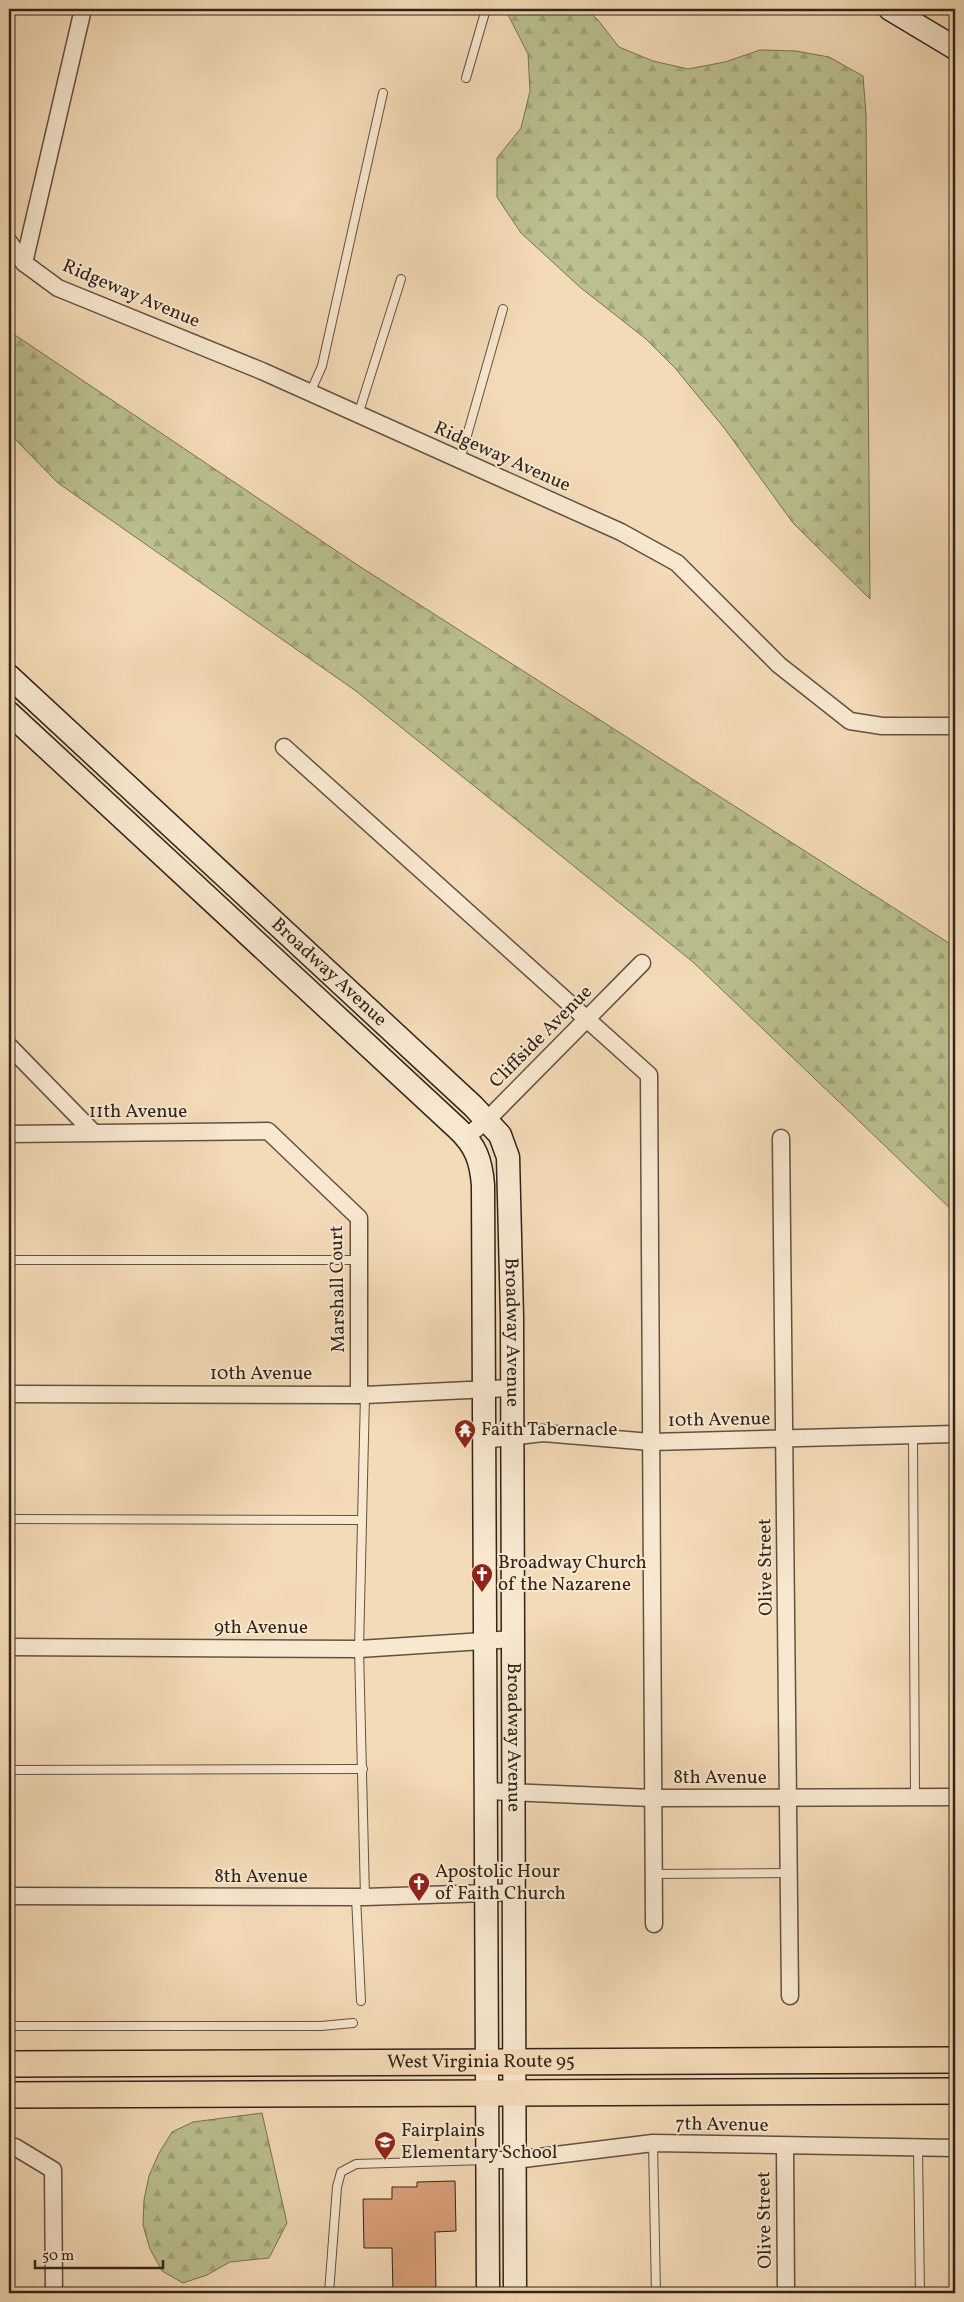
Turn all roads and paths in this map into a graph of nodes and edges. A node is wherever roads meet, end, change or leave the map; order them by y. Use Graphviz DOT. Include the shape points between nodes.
graph roads {
  1 [pos="83,9"];
  2 [pos="486,9"];
  3 [pos="890,9"];
  4 [pos="955,48"];
  5 [pos="466,78"];
  6 [pos="383,93"];
  7 [pos="9,242"];
  8 [pos="24,263"];
  9 [pos="401,280"];
  10 [pos="503,308"];
  11 [pos="310,393"];
  12 [pos="358,415"];
  13 [pos="460,460"];
  14 [pos="9,676"];
  15 [pos="9,713"];
  16 [pos="955,726"];
  17 [pos="284,747"];
  18 [pos="642,963"];
  19 [pos="586,1021"];
  20 [pos="9,1046"];
  21 [pos="487,1120"];
  22 [pos="268,1131"];
  23 [pos="93,1132"];
  24 [pos="9,1134"];
  25 [pos="466,1136"];
  26 [pos="781,1138"];
  27 [pos="9,1260"];
  28 [pos="359,1260"];
  29 [pos="484,1388"];
  30 [pos="512,1388"];
  31 [pos="9,1394"];
  32 [pos="362,1395"];
  33 [pos="955,1434"];
  34 [pos="914,1435"];
  35 [pos="512,1438"];
  36 [pos="784,1438"];
  37 [pos="484,1440"];
  38 [pos="650,1442"];
  39 [pos="9,1519"];
  40 [pos="362,1520"];
  41 [pos="513,1639"];
  42 [pos="485,1640"];
  43 [pos="9,1647"];
  44 [pos="359,1649"];
  45 [pos="363,1769"];
  46 [pos="9,1770"];
  47 [pos="486,1791"];
  48 [pos="514,1791"];
  49 [pos="788,1797"];
  50 [pos="915,1797"];
  51 [pos="955,1797"];
  52 [pos="652,1798"];
  53 [pos="789,1873"];
  54 [pos="653,1874"];
  55 [pos="514,1892"];
  56 [pos="486,1893"];
  57 [pos="9,1896"];
  58 [pos="360,1897"];
  59 [pos="654,1924"];
  60 [pos="790,1996"];
  61 [pos="361,2001"];
  62 [pos="353,2022"];
  63 [pos="9,2026"];
  64 [pos="955,2060"];
  65 [pos="487,2062"];
  66 [pos="514,2062"];
  67 [pos="9,2064"];
  68 [pos="955,2092"];
  69 [pos="487,2093"];
  70 [pos="515,2093"];
  71 [pos="9,2095"];
  72 [pos="653,2143"];
  73 [pos="785,2146"];
  74 [pos="9,2147"];
  75 [pos="955,2148"];
  76 [pos="918,2149"];
  77 [pos="488,2160"];
  78 [pos="515,2160"];
  79 [pos="54,2293"];
  80 [pos="329,2293"];
  81 [pos="488,2293"];
  82 [pos="515,2293"];
  83 [pos="656,2293"];
  84 [pos="786,2293"];
  85 [pos="920,2293"];
  1 -- 8 [label="street"];
  2 -- 5 [label="lane"];
  3 -- 4 [label="main road"];
  6 -- 11 [label="lane" via="322,366"];
  7 -- 8 [label="street, Ridgeway Avenue"];
  8 -- 11 [label="street, Ridgeway Avenue" via="58,288"];
  9 -- 12 [label="lane"];
  10 -- 13 [label="lane"];
  11 -- 12 [label="street, Ridgeway Avenue"];
  12 -- 13 [label="street, Ridgeway Avenue"];
  13 -- 16 [label="street, Ridgeway Avenue" via="621,532 677,563 780,664 850,721 882,726"];
  14 -- 21 [label="main road, Broadway Avenue"];
  15 -- 25 [label="main road, Broadway Avenue"];
  17 -- 19 [label="street"];
  18 -- 19 [label="street, Cliffside Avenue"];
  19 -- 21 [label="street, Cliffside Avenue"];
  19 -- 38 [label="street" via="649,1076"];
  20 -- 23 [label="street"];
  21 -- 25 [label="street, Cliffside Avenue"];
  21 -- 30 [label="main road, Broadway Avenue" via="505,1145 510,1172"];
  22 -- 23 [label="street, 11th Avenue"];
  22 -- 28 [label="street, Marshall Court" via="359,1218"];
  23 -- 24 [label="street, 11th Avenue"];
  25 -- 29 [label="main road, Broadway Avenue" via="480,1159 483,1185"];
  26 -- 36 [label="street, Olive Street"];
  27 -- 28 [label="lane"];
  28 -- 32 [label="street, Marshall Court"];
  29 -- 30 [label="street, 10th Avenue"];
  29 -- 32 [label="street, 10th Avenue"];
  29 -- 37 [label="main road, Broadway Avenue"];
  30 -- 35 [label="main road, Broadway Avenue"];
  31 -- 32 [label="street, 10th Avenue"];
  32 -- 40 [label="lane"];
  33 -- 34 [label="street, 10th Avenue"];
  34 -- 36 [label="street, 10th Avenue"];
  34 -- 50 [label="lane"];
  35 -- 37 [label="street, 10th Avenue"];
  35 -- 38 [label="street, 10th Avenue" via="543,1433"];
  35 -- 41 [label="main road, Broadway Avenue"];
  36 -- 38 [label="street, 10th Avenue"];
  36 -- 49 [label="street, Olive Street"];
  37 -- 42 [label="main road, Broadway Avenue"];
  38 -- 52 [label="street"];
  39 -- 40 [label="lane"];
  40 -- 44 [label="lane"];
  41 -- 42 [label="street, 9th Avenue"];
  41 -- 48 [label="main road, Broadway Avenue"];
  42 -- 44 [label="street, 9th Avenue"];
  42 -- 47 [label="main road, Broadway Avenue"];
  43 -- 44 [label="street, 9th Avenue"];
  44 -- 45 [label="lane"];
  45 -- 46 [label="lane"];
  45 -- 58 [label="lane"];
  47 -- 48 [label="street, 8th Avenue"];
  47 -- 56 [label="main road, Broadway Avenue"];
  48 -- 52 [label="street, 8th Avenue"];
  48 -- 55 [label="main road, Broadway Avenue"];
  49 -- 50 [label="street, 8th Avenue"];
  49 -- 52 [label="street, 8th Avenue"];
  49 -- 53 [label="street, Olive Street"];
  50 -- 51 [label="street, 8th Avenue"];
  52 -- 54 [label="street"];
  53 -- 54 [label="lane"];
  53 -- 60 [label="street, Olive Street"];
  54 -- 59 [label="street"];
  55 -- 56 [label="street, 8th Avenue"];
  55 -- 66 [label="main road, Broadway Avenue"];
  56 -- 58 [label="street, 8th Avenue"];
  56 -- 65 [label="main road, Broadway Avenue"];
  57 -- 58 [label="street, 8th Avenue"];
  58 -- 61 [label="lane"];
  62 -- 63 [label="lane" via="322,2026"];
  64 -- 66 [label="main road, West Virginia Route 95"];
  65 -- 66 [label="main road, West Virginia Route 95"];
  65 -- 67 [label="main road, West Virginia Route 95"];
  65 -- 69 [label="main road, Broadway Avenue"];
  66 -- 70 [label="main road, Broadway Avenue"];
  68 -- 70 [label="main road, West Virginia Route 95"];
  69 -- 70 [label="main road, West Virginia Route 95"];
  69 -- 71 [label="main road, West Virginia Route 95"];
  69 -- 77 [label="main road, Broadway Avenue"];
  70 -- 78 [label="main road, Broadway Avenue"];
  72 -- 73 [label="street, 7th Avenue"];
  72 -- 78 [label="street, 7th Avenue"];
  72 -- 83 [label="lane"];
  73 -- 76 [label="street, 7th Avenue"];
  73 -- 84 [label="street, Olive Street"];
  74 -- 79 [label="street" via="15,2147 53,2170"];
  75 -- 76 [label="street, 7th Avenue"];
  76 -- 85 [label="lane"];
  77 -- 78 [label="street, 7th Avenue"];
  77 -- 80 [label="lane" via="356,2164 341,2172 337,2187"];
  77 -- 81 [label="main road, Broadway Avenue"];
  78 -- 82 [label="main road, Broadway Avenue"];
}
